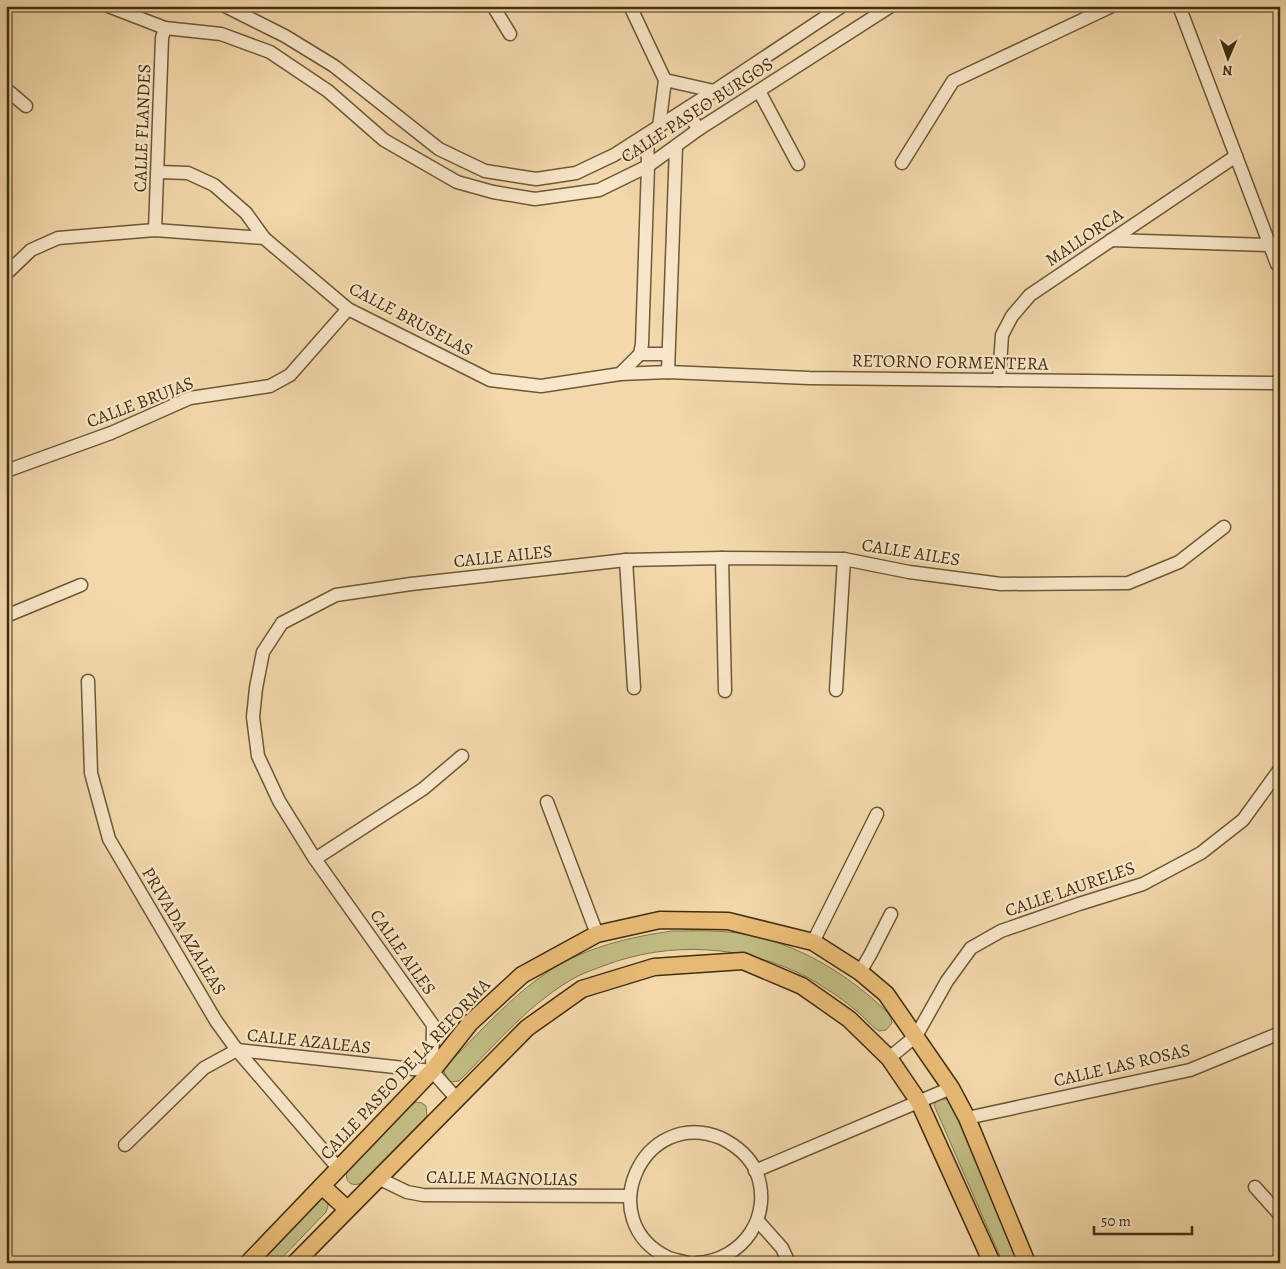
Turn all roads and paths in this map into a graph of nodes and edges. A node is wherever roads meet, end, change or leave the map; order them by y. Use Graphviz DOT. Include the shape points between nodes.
graph roads {
  1 [pos="108,6"];
  2 [pos="224,6"];
  3 [pos="493,6"];
  4 [pos="630,6"];
  5 [pos="842,6"];
  6 [pos="891,6"];
  7 [pos="1112,6"];
  8 [pos="1179,6"];
  9 [pos="165,28"];
  10 [pos="510,34"];
  11 [pos="665,80"];
  12 [pos="6,90"];
  13 [pos="714,91"];
  14 [pos="759,91"];
  15 [pos="26,106"];
  16 [pos="685,110"];
  17 [pos="658,127"];
  18 [pos="699,129"];
  19 [pos="646,135"];
  20 [pos="676,146"];
  21 [pos="1236,156"];
  22 [pos="902,163"];
  23 [pos="798,164"];
  24 [pos="648,166"];
  25 [pos="158,172"];
  26 [pos="155,230"];
  27 [pos="264,238"];
  28 [pos="1111,240"];
  29 [pos="1268,245"];
  30 [pos="1277,264"];
  31 [pos="6,274"];
  32 [pos="348,309"];
  33 [pos="640,354"];
  34 [pos="668,354"];
  35 [pos="668,372"];
  36 [pos="620,374"];
  37 [pos="999,380"];
  38 [pos="1280,383"];
  39 [pos="6,471"];
  40 [pos="1224,527"];
  41 [pos="722,558"];
  42 [pos="844,559"];
  43 [pos="626,560"];
  44 [pos="81,585"];
  45 [pos="6,616"];
  46 [pos="88,681"];
  47 [pos="634,688"];
  48 [pos="836,690"];
  49 [pos="725,691"];
  50 [pos="462,756"];
  51 [pos="1280,769"];
  52 [pos="547,802"];
  53 [pos="877,814"];
  54 [pos="315,859"];
  55 [pos="891,914"];
  56 [pos="597,934"];
  57 [pos="813,942"];
  58 [pos="860,972"];
  59 [pos="1280,1033"];
  60 [pos="916,1036"];
  61 [pos="237,1050"];
  62 [pos="889,1058"];
  63 [pos="432,1071"];
  64 [pos="951,1088"];
  65 [pos="457,1099"];
  66 [pos="919,1102"];
  67 [pos="967,1118"];
  68 [pos="125,1145"];
  69 [pos="338,1169"];
  70 [pos="755,1171"];
  71 [pos="378,1178"];
  72 [pos="322,1186"];
  73 [pos="1255,1186"];
  74 [pos="630,1196"];
  75 [pos="347,1209"];
  76 [pos="1280,1214"];
  77 [pos="758,1222"];
  78 [pos="248,1263"];
  79 [pos="295,1263"];
  80 [pos="688,1263"];
  81 [pos="697,1263"];
  82 [pos="789,1263"];
  83 [pos="992,1263"];
  84 [pos="1027,1263"];
  1 -- 9 [label="street, CALLE PASEO BURGOS"];
  2 -- 19 [label="street, CALLE PASEO BURGOS" via="285,36 334,66 439,150 485,171 536,179 576,174"];
  3 -- 10 [label="street"];
  4 -- 11 [label="street"];
  5 -- 13 [label="street, CALLE PASEO BURGOS"];
  6 -- 14 [label="street, CALLE PASEO BURGOS"];
  7 -- 22 [label="street" via="953,81"];
  8 -- 21 [label="street"];
  9 -- 24 [label="street, CALLE PASEO BURGOS" via="221,34 270,52 328,91 384,140 466,185 535,199 599,190"];
  9 -- 25 [label="street, CALLE FLANDES" via="162,38"];
  11 -- 13 [label="street"];
  11 -- 17 [label="street"];
  12 -- 15 [label="street"];
  13 -- 16 [label="street, CALLE PASEO BURGOS"];
  14 -- 18 [label="street, CALLE PASEO BURGOS"];
  14 -- 23 [label="street"];
  16 -- 17 [label="street, CALLE PASEO BURGOS"];
  16 -- 18 [label="street"];
  17 -- 19 [label="street, CALLE PASEO BURGOS"];
  18 -- 20 [label="street, CALLE PASEO BURGOS"];
  19 -- 24 [label="street"];
  20 -- 24 [label="street, CALLE PASEO BURGOS"];
  20 -- 34 [label="street"];
  21 -- 28 [label="street, MALLORCA"];
  21 -- 29 [label="street"];
  24 -- 33 [label="street"];
  25 -- 26 [label="street, CALLE FLANDES"];
  25 -- 27 [label="street, CALLE BRUSELAS" via="188,173 214,185 246,213"];
  26 -- 27 [label="street"];
  26 -- 31 [label="street" via="58,238 31,250"];
  27 -- 32 [label="street, CALLE BRUSELAS"];
  28 -- 29 [label="street"];
  28 -- 37 [label="street, MALLORCA" via="1030,295 1012,316 1002,335"];
  29 -- 30 [label="street"];
  32 -- 36 [label="street, CALLE BRUSELAS" via="490,380 541,386"];
  32 -- 39 [label="street, CALLE BRUJAS" via="290,375 270,386 190,398 111,433"];
  33 -- 34 [label="street"];
  33 -- 36 [label="street"];
  34 -- 35 [label="street"];
  35 -- 36 [label="street, RETORNO FORMENTERA"];
  35 -- 37 [label="street, RETORNO FORMENTERA" via="809,378"];
  37 -- 38 [label="street, RETORNO FORMENTERA"];
  40 -- 42 [label="street, CALLE AILES" via="1179,562 1128,583 1001,584 909,572"];
  41 -- 42 [label="street, CALLE AILES"];
  41 -- 43 [label="street, CALLE AILES"];
  41 -- 49 [label="street"];
  42 -- 48 [label="street"];
  43 -- 47 [label="street"];
  43 -- 54 [label="street, CALLE AILES" via="336,595 282,623 263,652 256,688 253,718 258,756 279,801"];
  44 -- 45 [label="street"];
  46 -- 61 [label="street, PRIVADA AZALEAS" via="90,773 109,839 216,1021"];
  50 -- 54 [label="street" via="423,789"];
  51 -- 60 [label="street, CALLE LAURELES" via="1243,820 1201,853 1143,884 1001,931 971,948 947,981"];
  52 -- 56 [label="street"];
  53 -- 57 [label="street"];
  54 -- 63 [label="street, CALLE AILES" via="433,1025"];
  55 -- 58 [label="street"];
  56 -- 57 [label="main road, CALLE PASEO DE LA REFORMA" via="660,920 728,920"];
  56 -- 63 [label="main road, CALLE PASEO DE LA REFORMA" via="522,975 470,1023"];
  57 -- 58 [label="main road, CALLE PASEO DE LA REFORMA"];
  58 -- 60 [label="main road, CALLE PASEO DE LA REFORMA" via="886,994"];
  59 -- 67 [label="street, CALLE LAS ROSAS" via="1190,1070"];
  60 -- 62 [label="street, CALLE LAURELES"];
  60 -- 64 [label="main road, CALLE PASEO DE LA REFORMA"];
  61 -- 63 [label="street, CALLE AZALEAS"];
  61 -- 68 [label="street" via="204,1068"];
  61 -- 69 [label="street, CALLE AZALEAS"];
  62 -- 65 [label="main road" via="849,1019 802,986 743,961 654,967 582,989 526,1028"];
  62 -- 66 [label="main road"];
  63 -- 65 [label="street"];
  63 -- 69 [label="main road, CALLE PASEO DE LA REFORMA"];
  64 -- 66 [label="street"];
  64 -- 67 [label="main road, CALLE PASEO DE LA REFORMA"];
  65 -- 71 [label="main road"];
  66 -- 70 [label="street"];
  66 -- 83 [label="main road"];
  67 -- 84 [label="main road, CALLE PASEO DE LA REFORMA"];
  69 -- 72 [label="main road, CALLE PASEO DE LA REFORMA"];
  70 -- 74 [label="street" via="745,1154 730,1142 711,1134 692,1133 673,1137 656,1146 642,1160 633,1177"];
  70 -- 77 [label="street" via="761,1190"];
  71 -- 74 [label="street, CALLE MAGNOLIAS" via="407,1192 423,1195"];
  71 -- 75 [label="main road"];
  72 -- 75 [label="main road"];
  72 -- 78 [label="main road, CALLE PASEO DE LA REFORMA"];
  73 -- 76 [label="street"];
  74 -- 80 [label="street" via="632,1216 640,1234 653,1248"];
  75 -- 79 [label="main road"];
  77 -- 81 [label="street" via="743,1243 727,1255"];
  77 -- 82 [label="street" via="782,1248"];
}
